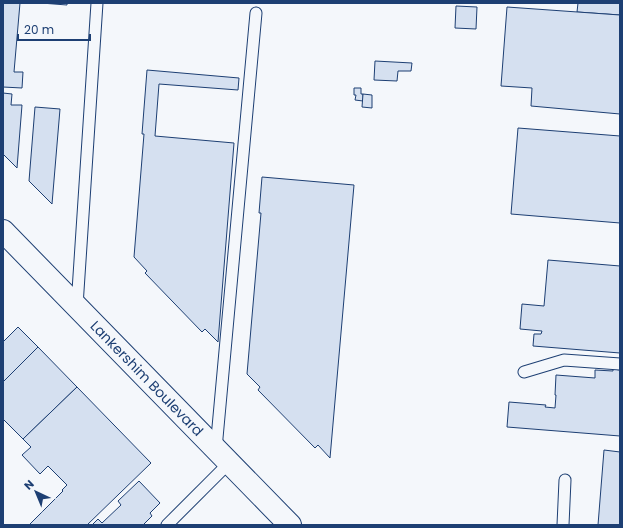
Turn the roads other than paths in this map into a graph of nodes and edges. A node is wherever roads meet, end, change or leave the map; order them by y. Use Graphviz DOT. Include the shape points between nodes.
graph roads {
  1 [pos="97,3"];
  2 [pos="256,13"];
  3 [pos="3,231"];
  4 [pos="77,306"];
  5 [pos="620,364"];
  6 [pos="524,372"];
  7 [pos="222,456"];
  8 [pos="565,480"];
  9 [pos="167,525"];
  10 [pos="290,525"];
  11 [pos="562,525"];
  1 -- 4 [label="lane"];
  2 -- 7 [label="lane"];
  3 -- 4 [label="main road, Lankershim Boulevard"];
  4 -- 7 [label="main road, Lankershim Boulevard"];
  5 -- 6 [label="lane" via="564,360"];
  7 -- 9 [label="lane"];
  7 -- 10 [label="main road, Lankershim Boulevard"];
  8 -- 11 [label="lane"];
}
